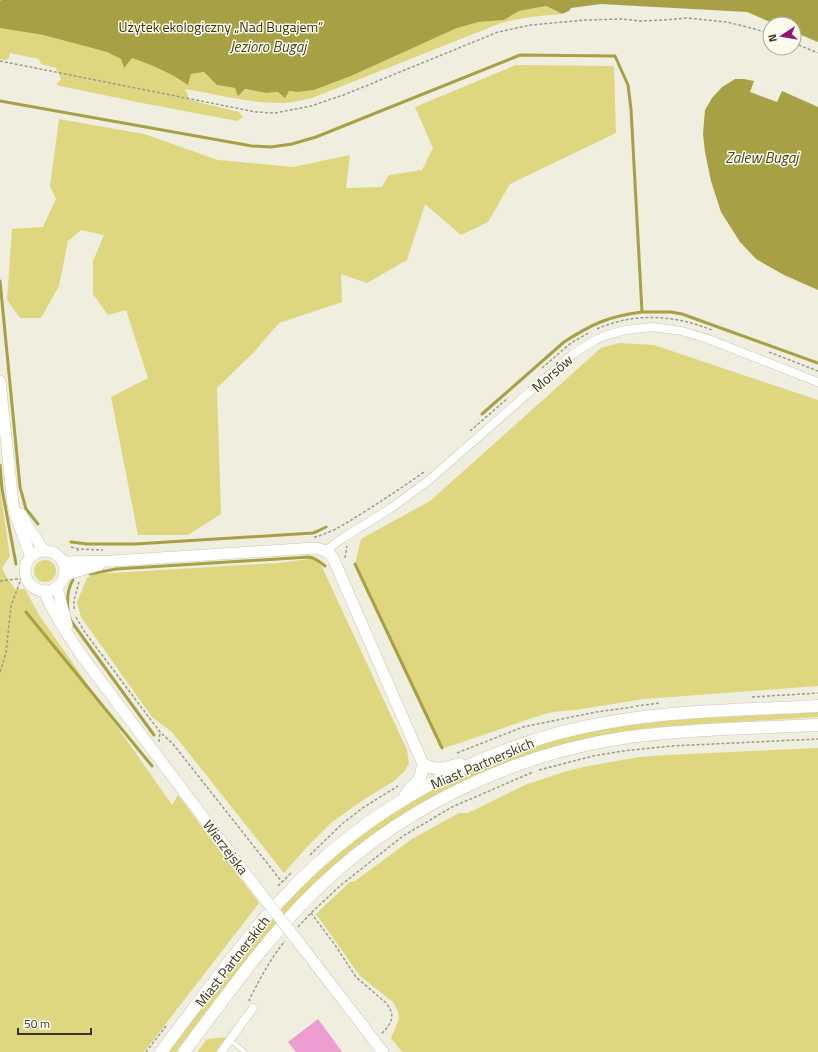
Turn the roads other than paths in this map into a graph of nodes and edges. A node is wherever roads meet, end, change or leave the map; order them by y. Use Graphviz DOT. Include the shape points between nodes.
graph roads {
  1 [pos="0,381"];
  2 [pos="818,382"];
  3 [pos="12,491"];
  4 [pos="44,551"];
  5 [pos="325,551"];
  6 [pos="31,557"];
  7 [pos="63,562"];
  8 [pos="79,566"];
  9 [pos="64,575"];
  10 [pos="57,587"];
  11 [pos="44,591"];
  12 [pos="71,640"];
  13 [pos="818,706"];
  14 [pos="818,725"];
  15 [pos="476,762"];
  16 [pos="423,764"];
  17 [pos="399,802"];
  18 [pos="253,1008"];
  19 [pos="230,1040"];
  20 [pos="161,1052"];
  21 [pos="184,1052"];
  22 [pos="221,1052"];
  23 [pos="245,1052"];
  24 [pos="383,1052"];
  1 -- 3 [label="street"];
  2 -- 5 [label="street, Morsów" via="682,331 652,327 610,334 573,354 428,481"];
  3 -- 4 [label="street" via="18,509"];
  3 -- 6 [label="street" via="14,514"];
  4 -- 6 [label="street"];
  4 -- 7 [label="street" via="55,554"];
  5 -- 8 [label="street" via="315,548 113,561"];
  5 -- 16 [label="street" via="333,558"];
  6 -- 11 [label="street" via="24,578 33,587"];
  7 -- 8 [label="street"];
  7 -- 9 [label="street"];
  8 -- 9 [label="street"];
  9 -- 10 [label="street"];
  10 -- 11 [label="street"];
  10 -- 12 [label="street, Wierzejska"];
  11 -- 12 [label="street, Wierzejska"];
  12 -- 24 [label="street, Wierzejska, bridge" via="254,885"];
  13 -- 15 [label="main road, Miast Partnerskich" via="664,715 612,722 538,739"];
  14 -- 21 [label="main road, Miast Partnerskich" via="672,733 606,742 524,763 448,796 414,814 373,842 308,898 259,953"];
  15 -- 16 [label="main road" via="436,769"];
  15 -- 17 [label="main road, Miast Partnerskich"];
  16 -- 17 [label="main road" via="419,780"];
  17 -- 20 [label="main road, Miast Partnerskich" via="340,844 280,901 241,947"];
  18 -- 19 [label="street"];
  19 -- 22 [label="street"];
  19 -- 23 [label="lane"];
}
